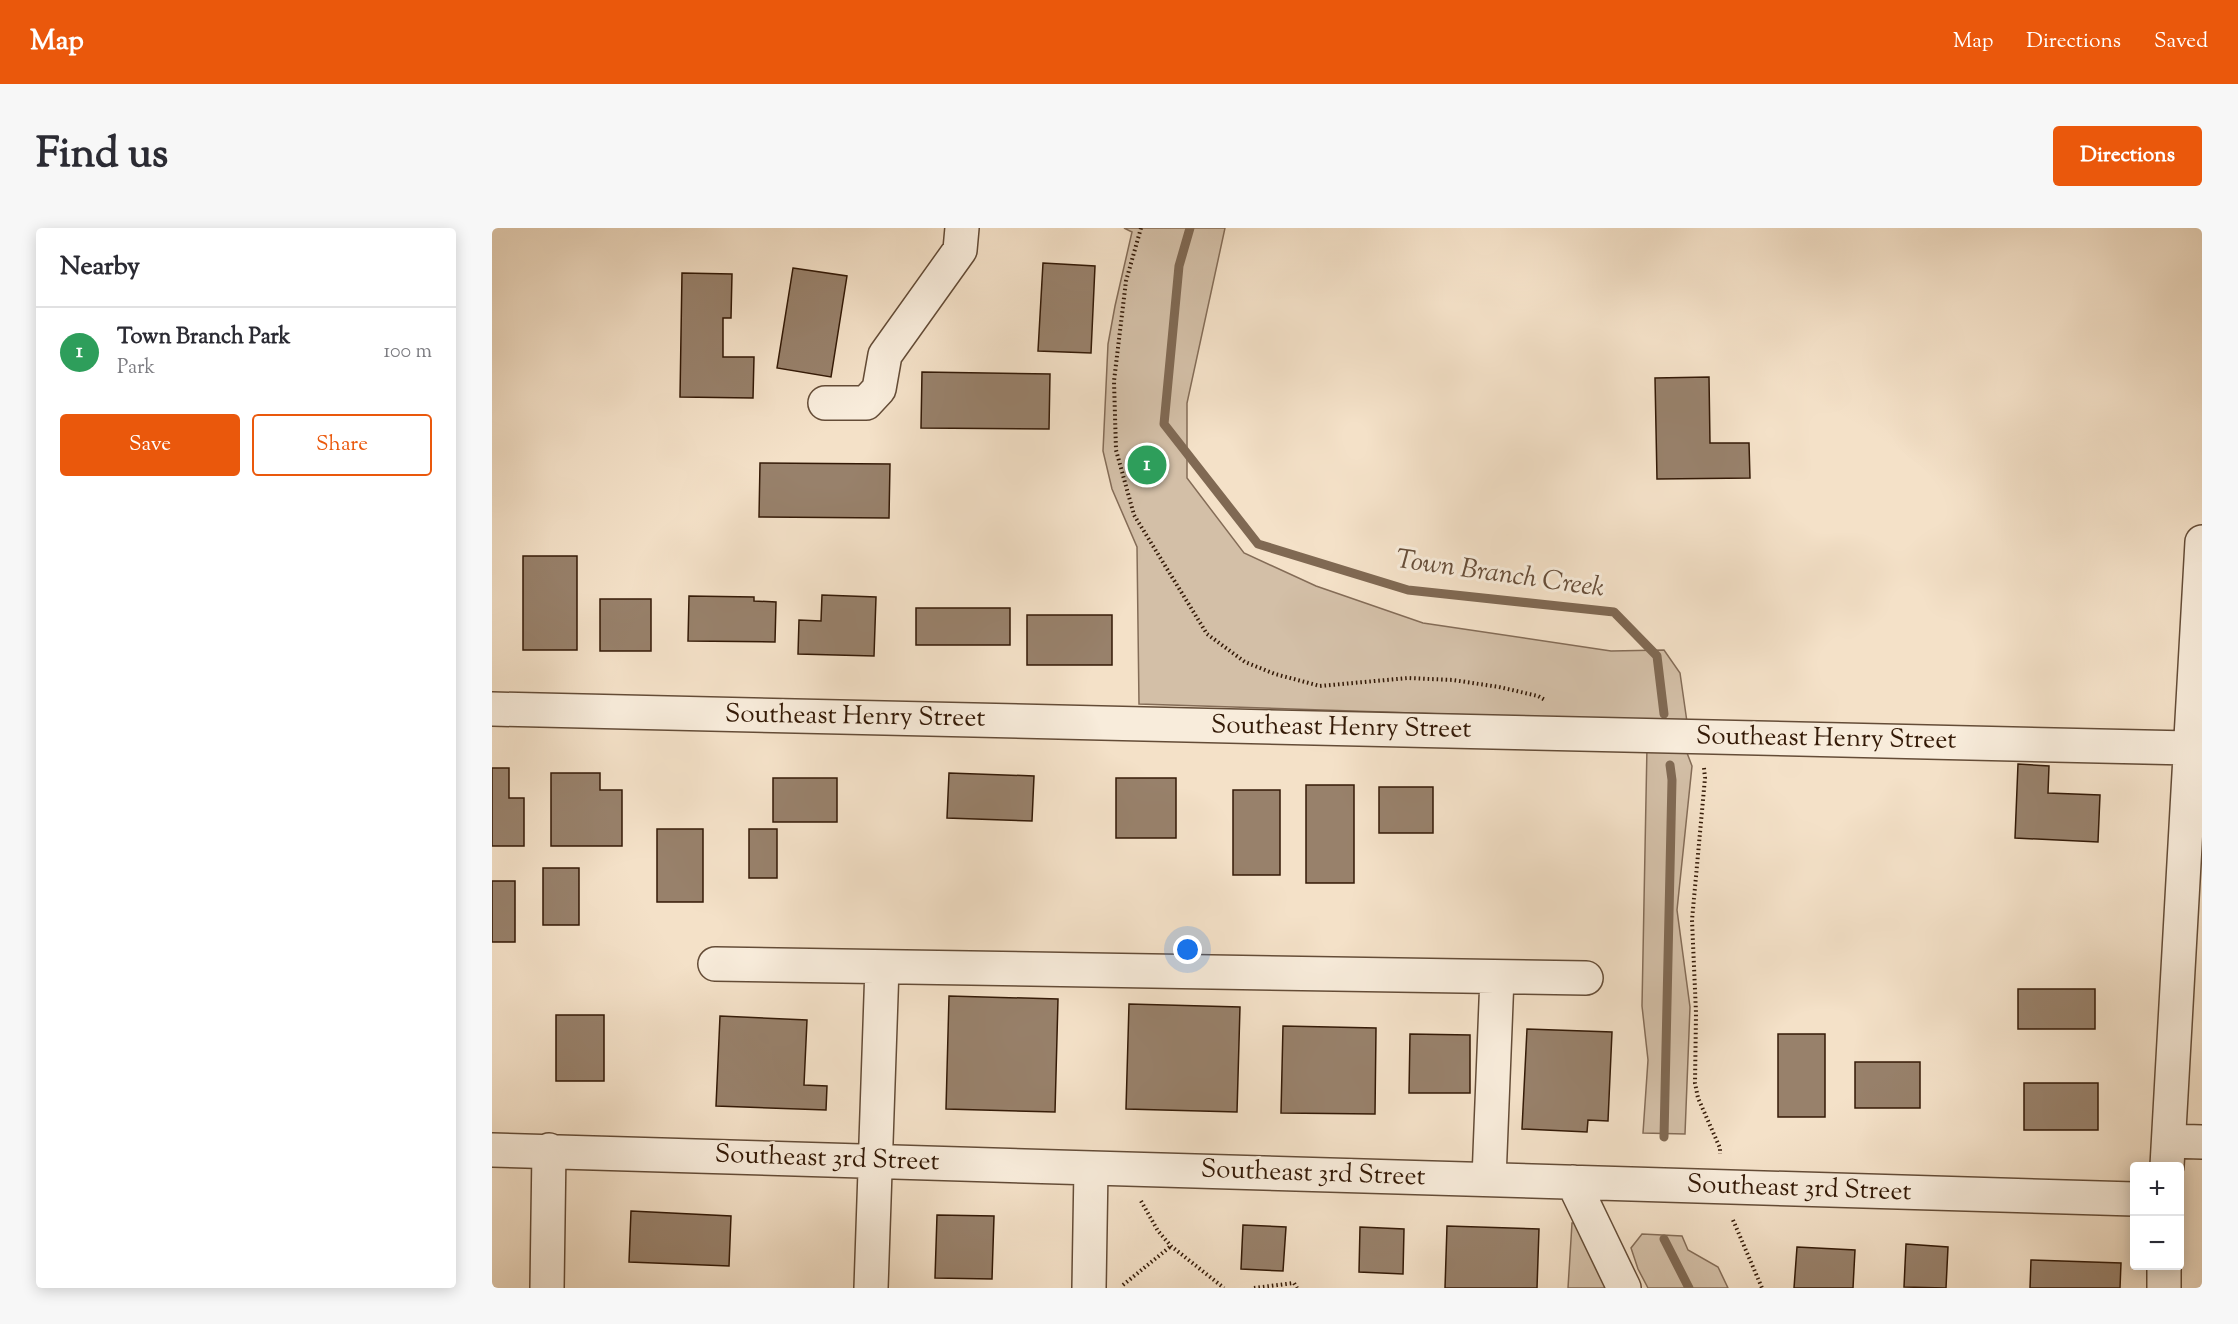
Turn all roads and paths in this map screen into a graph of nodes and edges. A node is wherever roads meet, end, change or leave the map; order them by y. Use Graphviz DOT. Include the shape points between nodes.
graph roads {
  1 [pos="962,228"];
  2 [pos="1141,228"];
  3 [pos="825,404"];
  4 [pos="2202,542"];
  5 [pos="1549,702"];
  6 [pos="492,709"];
  7 [pos="1684,736"];
  8 [pos="2189,747"];
  9 [pos="715,964"];
  10 [pos="882,967"];
  11 [pos="1497,977"];
  12 [pos="1586,978"];
  13 [pos="2202,1142"];
  14 [pos="492,1149"];
  15 [pos="549,1150"];
  16 [pos="2168,1154"];
  17 [pos="1721,1157"];
  18 [pos="875,1161"];
  19 [pos="1091,1167"];
  20 [pos="1489,1179"];
  21 [pos="1573,1182"];
  22 [pos="2130,1199"];
  23 [pos="1141,1201"];
  24 [pos="1729,1211"];
  25 [pos="1171,1246"];
  26 [pos="2164,1270"];
  27 [pos="1124,1285"];
  28 [pos="547,1288"];
  29 [pos="871,1288"];
  30 [pos="1089,1288"];
  31 [pos="1224,1288"];
  32 [pos="1254,1288"];
  33 [pos="1298,1288"];
  34 [pos="1624,1288"];
  35 [pos="1762,1288"];
  36 [pos="2164,1288"];
  1 -- 3 [label="street" via="960,250 885,355 879,389 866,404"];
  2 -- 5 [label="path" via="1126,280 1116,370 1116,450 1134,515 1207,634 1245,662 1320,686 1408,678 1453,680 1509,689"];
  4 -- 8 [label="street"];
  6 -- 7 [label="street, Southeast Henry Street"];
  7 -- 8 [label="street, Southeast Henry Street"];
  7 -- 17 [label="path" via="1700,749 1705,778 1692,920 1695,1083"];
  8 -- 16 [label="street"];
  9 -- 10 [label="street"];
  10 -- 11 [label="street"];
  10 -- 18 [label="street"];
  11 -- 12 [label="street"];
  11 -- 20 [label="street"];
  13 -- 16 [label="street"];
  14 -- 15 [label="street, Southeast 3rd Street"];
  15 -- 18 [label="street, Southeast 3rd Street"];
  15 -- 28 [label="street"];
  18 -- 19 [label="street, Southeast 3rd Street"];
  18 -- 29 [label="street"];
  19 -- 20 [label="street, Southeast 3rd Street"];
  19 -- 30 [label="street"];
  20 -- 21 [label="street, Southeast 3rd Street"];
  21 -- 22 [label="street, Southeast 3rd Street"];
  21 -- 34 [label="street"];
  23 -- 25 [label="path"];
  24 -- 35 [label="path"];
  25 -- 27 [label="path"];
  25 -- 31 [label="path"];
  26 -- 36 [label="street"];
  32 -- 33 [label="path" via="1294,1283"];
}
